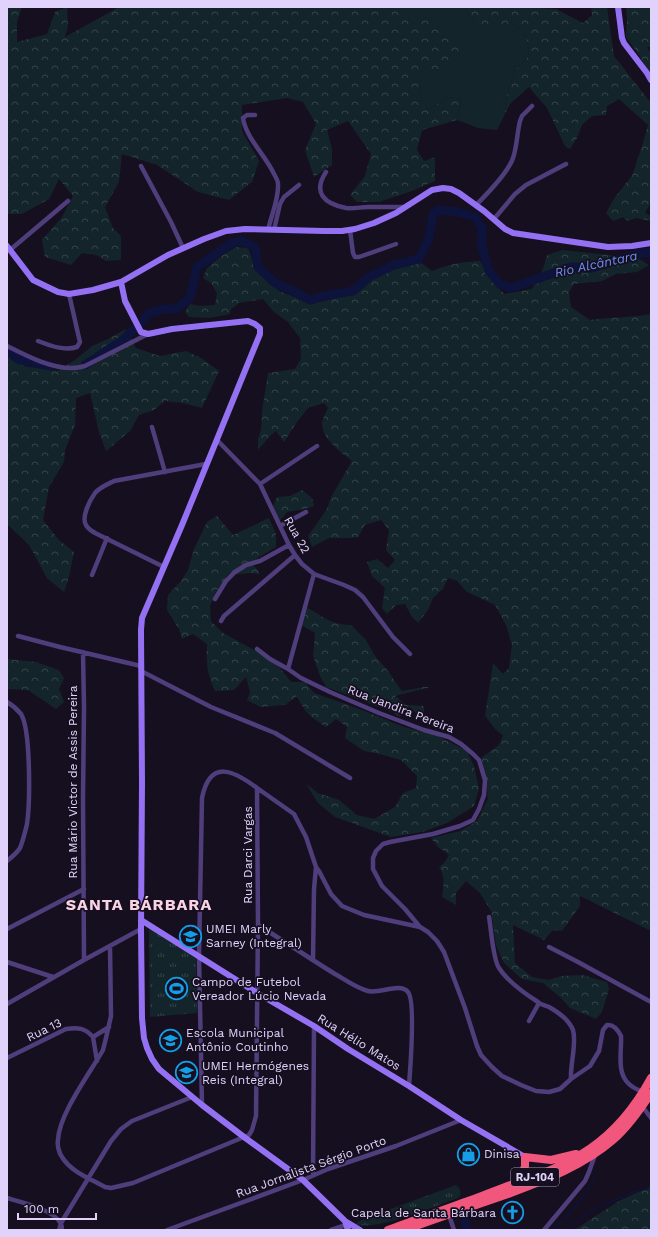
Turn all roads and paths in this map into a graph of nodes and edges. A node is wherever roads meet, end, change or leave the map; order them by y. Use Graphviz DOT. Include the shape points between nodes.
graph roads {
  1 [pos="618,7"];
  2 [pos="651,80"];
  3 [pos="532,106"];
  4 [pos="255,116"];
  5 [pos="566,164"];
  6 [pos="142,166"];
  7 [pos="326,172"];
  8 [pos="299,185"];
  9 [pos="68,201"];
  10 [pos="476,205"];
  11 [pos="406,207"];
  12 [pos="494,219"];
  13 [pos="271,230"];
  14 [pos="350,230"];
  15 [pos="651,243"];
  16 [pos="396,244"];
  17 [pos="9,248"];
  18 [pos="183,248"];
  19 [pos="122,282"];
  20 [pos="69,294"];
  21 [pos="148,334"];
  22 [pos="38,341"];
  23 [pos="7,346"];
  24 [pos="152,427"];
  25 [pos="217,440"];
  26 [pos="317,446"];
  27 [pos="206,464"];
  28 [pos="165,472"];
  29 [pos="260,484"];
  30 [pos="306,512"];
  31 [pos="280,526"];
  32 [pos="107,538"];
  33 [pos="289,545"];
  34 [pos="295,555"];
  35 [pos="164,567"];
  36 [pos="314,574"];
  37 [pos="92,575"];
  38 [pos="215,599"];
  39 [pos="221,621"];
  40 [pos="18,636"];
  41 [pos="257,649"];
  42 [pos="83,652"];
  43 [pos="410,654"];
  44 [pos="141,669"];
  45 [pos="288,669"];
  46 [pos="7,702"];
  47 [pos="350,778"];
  48 [pos="258,788"];
  49 [pos="7,861"];
  50 [pos="316,867"];
  51 [pos="84,889"];
  52 [pos="489,917"];
  53 [pos="141,920"];
  54 [pos="258,925"];
  55 [pos="420,927"];
  56 [pos="7,930"];
  57 [pos="141,930"];
  58 [pos="110,946"];
  59 [pos="549,947"];
  60 [pos="199,956"];
  61 [pos="84,960"];
  62 [pos="313,960"];
  63 [pos="7,962"];
  64 [pos="53,977"];
  65 [pos="257,993"];
  66 [pos="651,1002"];
  67 [pos="539,1003"];
  68 [pos="7,1004"];
  69 [pos="529,1021"];
  70 [pos="314,1026"];
  71 [pos="109,1027"];
  72 [pos="93,1037"];
  73 [pos="7,1058"];
  74 [pos="96,1061"];
  75 [pos="651,1078"];
  76 [pos="571,1079"];
  77 [pos="409,1086"];
  78 [pos="647,1092"];
  79 [pos="192,1097"];
  80 [pos="202,1105"];
  81 [pos="642,1106"];
  82 [pos="651,1118"];
  83 [pos="461,1120"];
  84 [pos="244,1137"];
  85 [pos="587,1150"];
  86 [pos="596,1154"];
  87 [pos="525,1157"];
  88 [pos="314,1175"];
  89 [pos="89,1178"];
  90 [pos="303,1180"];
  91 [pos="520,1183"];
  92 [pos="7,1198"];
  93 [pos="449,1215"];
  94 [pos="61,1223"];
  95 [pos="346,1225"];
  96 [pos="59,1230"];
  97 [pos="62,1230"];
  98 [pos="167,1230"];
  99 [pos="331,1230"];
  100 [pos="360,1230"];
  101 [pos="388,1230"];
  102 [pos="405,1230"];
  103 [pos="454,1230"];
  104 [pos="544,1230"];
  1 -- 2 [label="street" via="624,43"];
  3 -- 10 [label="street" via="520,121 510,164"];
  4 -- 13 [label="street" via="248,115 243,118 244,123 278,182"];
  5 -- 12 [label="street" via="526,185"];
  6 -- 18 [label="street"];
  7 -- 11 [label="street" via="322,178 320,191 329,203 348,208"];
  8 -- 13 [label="street" via="284,197"];
  9 -- 17 [label="street"];
  10 -- 11 [label="street" via="459,193 443,188 432,190"];
  10 -- 12 [label="street"];
  11 -- 14 [label="street" via="374,223"];
  12 -- 15 [label="street" via="506,229 521,235 608,247"];
  13 -- 14 [label="street"];
  13 -- 18 [label="street" via="226,231"];
  14 -- 16 [label="street" via="355,257"];
  17 -- 20 [label="street" via="33,280 58,292"];
  18 -- 19 [label="street"];
  19 -- 20 [label="street"];
  19 -- 21 [label="street" via="124,301 139,330"];
  20 -- 22 [label="street" via="80,342 77,347 58,348"];
  21 -- 23 [label="street" via="85,366 73,368 47,363"];
  21 -- 25 [label="street" via="237,322 256,324 260,328 257,343"];
  24 -- 28 [label="street"];
  25 -- 27 [label="street"];
  25 -- 29 [label="street, Rua 22"];
  26 -- 29 [label="street"];
  27 -- 28 [label="street"];
  27 -- 35 [label="street"];
  28 -- 32 [label="street" via="114,481 95,493 86,510 85,524 95,533"];
  29 -- 31 [label="street, Rua 22"];
  30 -- 31 [label="street"];
  31 -- 33 [label="street, Rua 22"];
  32 -- 35 [label="street"];
  32 -- 37 [label="street"];
  33 -- 34 [label="street, Rua 22"];
  33 -- 38 [label="street" via="235,572"];
  34 -- 36 [label="street, Rua 22"];
  34 -- 39 [label="street"];
  35 -- 44 [label="street" via="142,618"];
  36 -- 43 [label="street, Rua 22" via="355,590 364,597"];
  36 -- 45 [label="street"];
  40 -- 42 [label="street"];
  41 -- 45 [label="street, Rua Jandira Pereira"];
  42 -- 44 [label="street"];
  42 -- 51 [label="street, Rua Mário Victor de Assis Pereira"];
  44 -- 47 [label="street" via="211,708 275,733"];
  44 -- 53 [label="street"];
  45 -- 55 [label="street, Rua Jandira Pereira" via="330,692 378,713 449,738 461,744 478,760 485,780 484,795 473,820 433,834 383,844 373,858 373,869 382,886"];
  46 -- 49 [label="street" via="21,714 26,729 29,786 27,824 19,849"];
  48 -- 50 [label="street" via="294,814 306,836"];
  48 -- 54 [label="street, Rua Darci Vargas"];
  48 -- 60 [label="street" via="234,773 223,772 214,774 204,789"];
  50 -- 55 [label="street" via="330,894 342,906 364,915"];
  50 -- 62 [label="street"];
  51 -- 56 [label="street"];
  51 -- 61 [label="street, Rua Mário Victor de Assis Pereira"];
  52 -- 67 [label="street" via="498,967 519,989"];
  53 -- 57 [label="street"];
  53 -- 60 [label="street, Rua Hélio Matos"];
  54 -- 62 [label="street"];
  54 -- 65 [label="street, Rua Darci Vargas"];
  55 -- 76 [label="street, Rua Jandira Pereira" via="437,941 444,952 466,1008 477,1046 492,1067 502,1076 521,1085 549,1092 560,1089"];
  57 -- 58 [label="street"];
  57 -- 79 [label="street" via="142,1018 147,1048 159,1069"];
  58 -- 61 [label="street"];
  58 -- 71 [label="street"];
  59 -- 66 [label="street"];
  60 -- 65 [label="street, Rua Hélio Matos"];
  60 -- 80 [label="street"];
  61 -- 64 [label="street"];
  62 -- 77 [label="street" via="367,991 398,988 408,992 411,997 412,1014"];
  63 -- 64 [label="street"];
  64 -- 68 [label="street"];
  65 -- 70 [label="street, Rua Hélio Matos"];
  65 -- 84 [label="street, Rua Darci Vargas" via="256,1116 252,1130"];
  67 -- 69 [label="street"];
  67 -- 76 [label="street" via="559,1013 573,1030"];
  70 -- 77 [label="street, Rua Hélio Matos"];
  70 -- 88 [label="street"];
  71 -- 72 [label="street"];
  71 -- 74 [label="street" via="103,1050"];
  72 -- 73 [label="street, Rua 13" via="81,1028 66,1029"];
  72 -- 74 [label="street"];
  74 -- 89 [label="street" via="62,1119 58,1140 62,1158 72,1168"];
  75 -- 78 [label="highway, RJ-104"];
  76 -- 78 [label="street, Rua Jandira Pereira" via="590,1066 598,1051 603,1030 610,1025 622,1036 621,1068 624,1079"];
  77 -- 83 [label="street, Rua Hélio Matos"];
  78 -- 81 [label="highway, RJ-104"];
  78 -- 85 [label="highway, RJ-104" via="614,1129"];
  79 -- 80 [label="street"];
  79 -- 89 [label="street" via="132,1121 121,1129"];
  80 -- 84 [label="street"];
  81 -- 82 [label="street"];
  81 -- 86 [label="highway, RJ-104" via="623,1130"];
  83 -- 87 [label="street, Rua Hélio Matos"];
  83 -- 88 [label="street, Rua Jornalista Sérgio Porto"];
  84 -- 89 [label="street" via="132,1183 108,1188"];
  84 -- 90 [label="street"];
  85 -- 87 [label="highway" via="551,1160"];
  85 -- 91 [label="highway, RJ-104" via="557,1168"];
  86 -- 93 [label="highway, RJ-104" via="536,1183"];
  86 -- 104 [label="street" via="585,1181"];
  87 -- 91 [label="highway"];
  88 -- 90 [label="street, Rua Jornalista Sérgio Porto"];
  89 -- 94 [label="street"];
  90 -- 95 [label="street"];
  90 -- 98 [label="street, Rua Jornalista Sérgio Porto"];
  91 -- 101 [label="highway, RJ-104"];
  92 -- 94 [label="street" via="46,1211"];
  93 -- 102 [label="highway, RJ-104"];
  93 -- 103 [label="street"];
  94 -- 96 [label="street"];
  94 -- 97 [label="street"];
  95 -- 99 [label="street"];
  95 -- 100 [label="street"];
}
